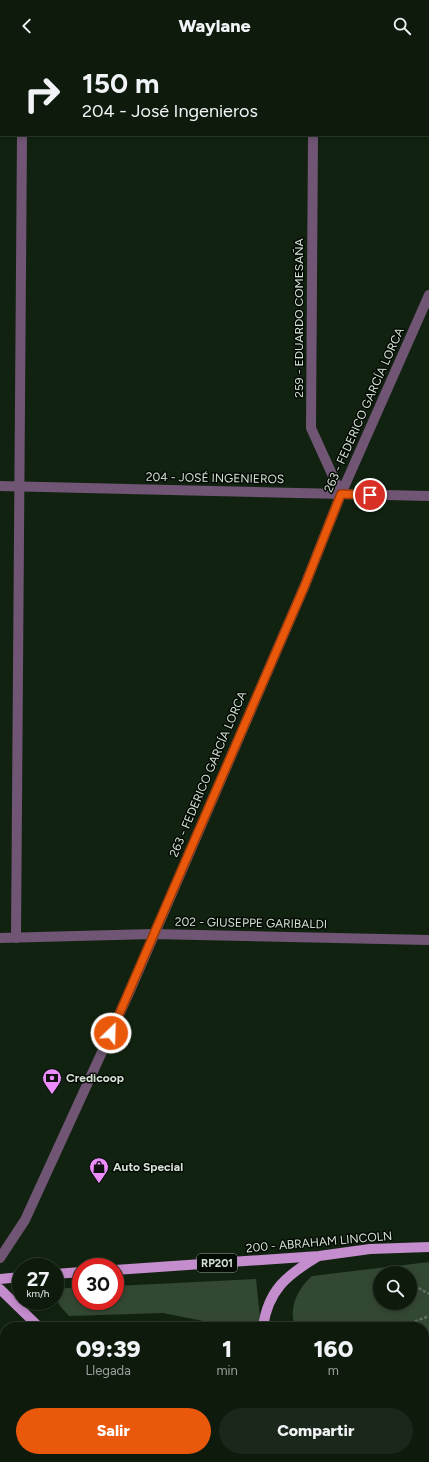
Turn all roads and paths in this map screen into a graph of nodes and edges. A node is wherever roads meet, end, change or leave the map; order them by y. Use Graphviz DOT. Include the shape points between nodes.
graph roads {
  1 [pos="314,52"];
  2 [pos="322,52"];
  3 [pos="22,136"];
  4 [pos="313,136"];
  5 [pos="429,295"];
  6 [pos="0,486"];
  7 [pos="18,487"];
  8 [pos="341,494"];
  9 [pos="429,496"];
  10 [pos="153,934"];
  11 [pos="0,938"];
  12 [pos="16,938"];
  13 [pos="429,940"];
  14 [pos="429,1247"];
  15 [pos="319,1256"];
  16 [pos="0,1258"];
  17 [pos="124,1269"];
  18 [pos="12,1278"];
  19 [pos="0,1279"];
  20 [pos="417,1287"];
  21 [pos="0,1289"];
  22 [pos="429,1294"];
  23 [pos="429,1316"];
  24 [pos="34,1322"];
  25 [pos="264,1322"];
  26 [pos="414,1322"];
  1 -- 2 [label="street"];
  3 -- 7 [label="street"];
  4 -- 8 [label="street, 259 - EDUARDO COMESAÑA" via="311,428"];
  5 -- 8 [label="street, 263 - FEDERICO GARCÍA LORCA"];
  6 -- 7 [label="street, 204 - JOSÉ INGENIEROS"];
  7 -- 8 [label="street, 204 - JOSÉ INGENIEROS"];
  7 -- 12 [label="street"];
  8 -- 9 [label="street, 204 - JOSÉ INGENIEROS"];
  8 -- 10 [label="street, 263 - FEDERICO GARCÍA LORCA" via="302,592"];
  10 -- 12 [label="street, 202 - GIUSEPPE GARIBALDI"];
  10 -- 13 [label="street, 202 - GIUSEPPE GARIBALDI"];
  10 -- 16 [label="street, 263 - FEDERICO GARCÍA LORCA" via="25,1220"];
  11 -- 12 [label="street, 202 - GIUSEPPE GARIBALDI"];
  14 -- 15 [label="main road, 200 - ABRAHAM LINCOLN / RP201" via="370,1249"];
  15 -- 17 [label="main road, 200 - ABRAHAM LINCOLN / RP201"];
  15 -- 25 [label="main road" via="298,1268 281,1283 269,1301"];
  18 -- 19 [label="main road"];
  20 -- 22 [label="path"];
  21 -- 24 [label="main road"];
  23 -- 26 [label="path"];
}
